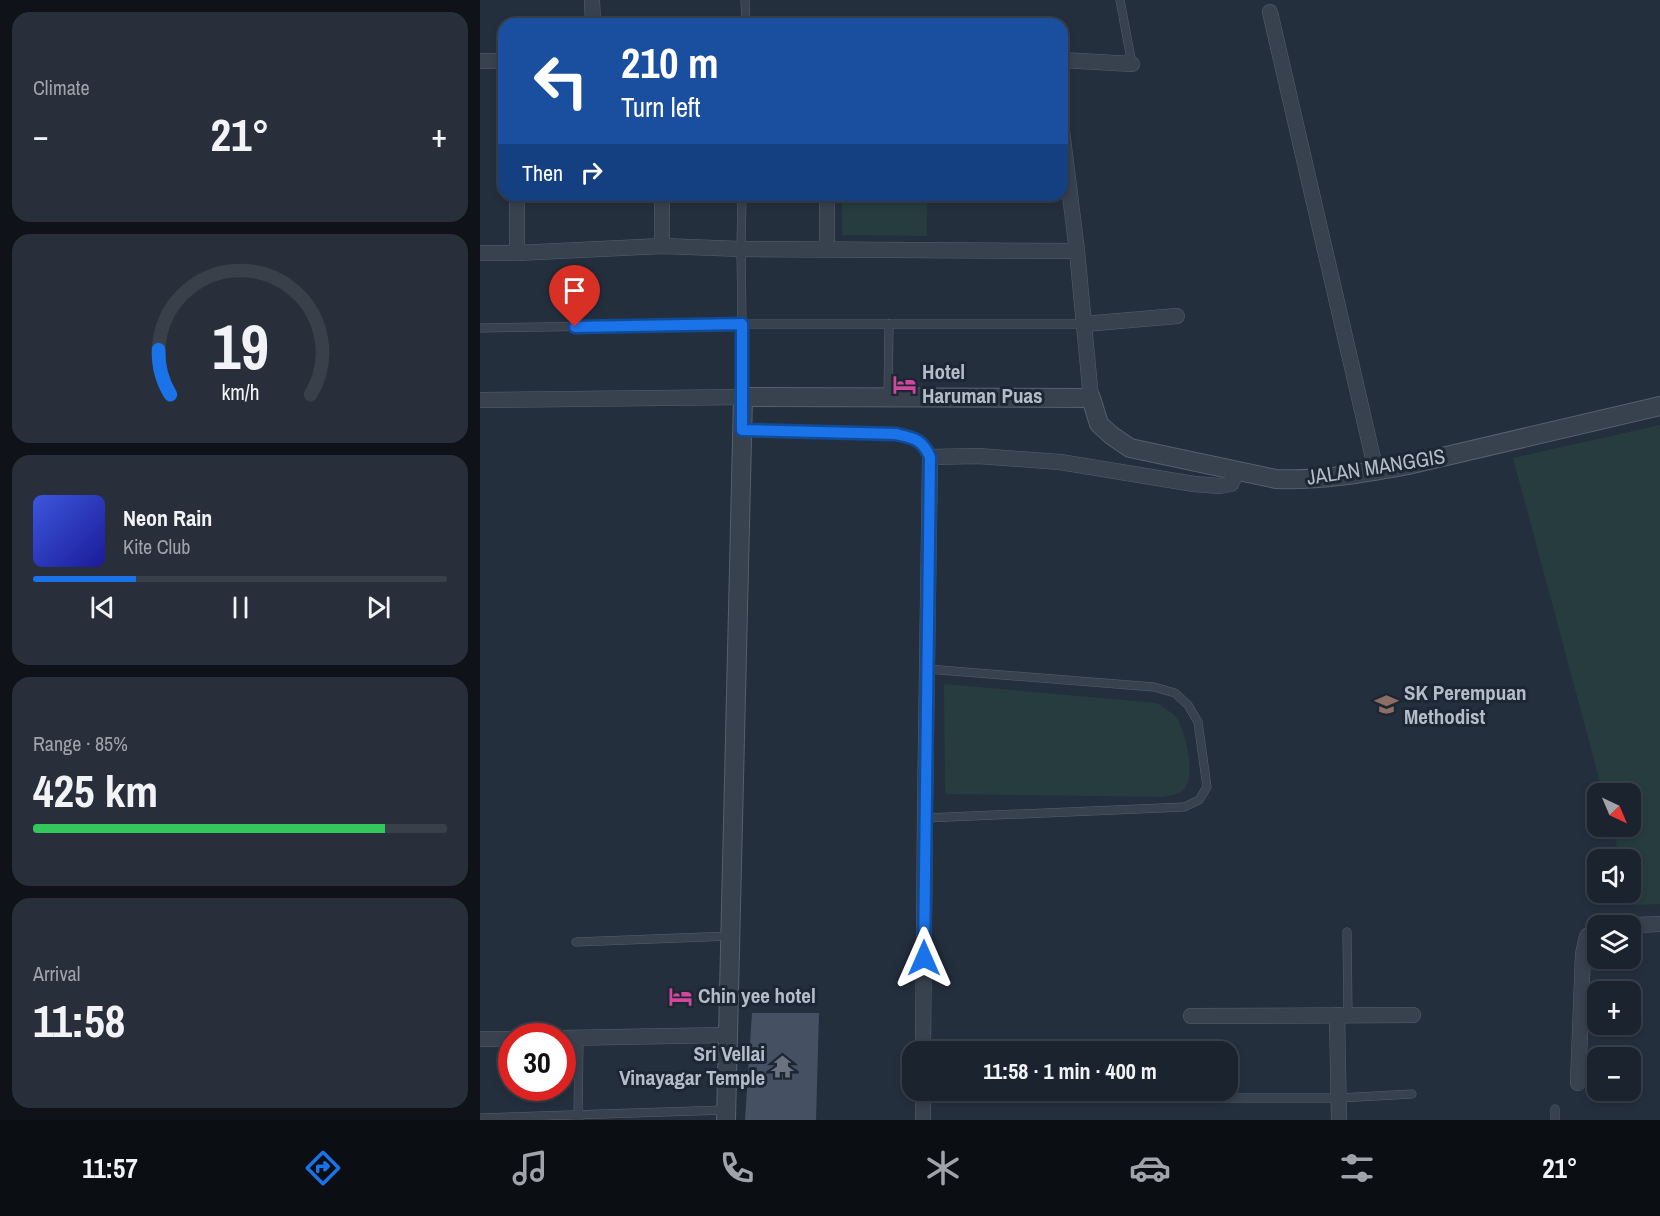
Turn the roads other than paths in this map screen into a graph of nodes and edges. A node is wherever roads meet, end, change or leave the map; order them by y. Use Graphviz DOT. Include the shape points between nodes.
graph roads {
  1 [pos="592,0"];
  2 [pos="745,0"];
  3 [pos="1120,0"];
  4 [pos="1270,12"];
  5 [pos="593,18"];
  6 [pos="746,18"];
  7 [pos="1068,60"];
  8 [pos="498,61"];
  9 [pos="480,62"];
  10 [pos="1132,64"];
  11 [pos="1068,179"];
  12 [pos="517,201"];
  13 [pos="662,201"];
  14 [pos="742,201"];
  15 [pos="827,201"];
  16 [pos="662,246"];
  17 [pos="741,249"];
  18 [pos="827,249"];
  19 [pos="1077,251"];
  20 [pos="517,252"];
  21 [pos="480,253"];
  22 [pos="1177,315"];
  23 [pos="742,324"];
  24 [pos="889,324"];
  25 [pos="1084,324"];
  26 [pos="480,328"];
  27 [pos="743,397"];
  28 [pos="888,397"];
  29 [pos="1091,398"];
  30 [pos="480,400"];
  31 [pos="1660,406"];
  32 [pos="742,430"];
  33 [pos="930,457"];
  34 [pos="1376,471"];
  35 [pos="1237,472"];
  36 [pos="927,669"];
  37 [pos="925,818"];
  38 [pos="1660,924"];
  39 [pos="1641,925"];
  40 [pos="1347,932"];
  41 [pos="729,936"];
  42 [pos="1587,936"];
  43 [pos="576,942"];
  44 [pos="1342,1015"];
  45 [pos="1413,1015"];
  46 [pos="1191,1016"];
  47 [pos="727,1035"];
  48 [pos="498,1038"];
  49 [pos="579,1038"];
  50 [pos="480,1039"];
  51 [pos="923,1041"];
  52 [pos="1578,1083"];
  53 [pos="1412,1095"];
  54 [pos="1238,1098"];
  55 [pos="1339,1098"];
  56 [pos="923,1101"];
  57 [pos="1555,1109"];
  58 [pos="726,1115"];
  59 [pos="480,1118"];
  60 [pos="578,1118"];
  61 [pos="923,1120"];
  62 [pos="1339,1120"];
  63 [pos="1555,1120"];
  1 -- 5 [label="street"];
  2 -- 6 [label="lane"];
  3 -- 10 [label="lane"];
  4 -- 34 [label="street"];
  7 -- 10 [label="street"];
  8 -- 9 [label="street"];
  11 -- 19 [label="street"];
  12 -- 20 [label="street"];
  13 -- 16 [label="street"];
  14 -- 17 [label="lane"];
  15 -- 18 [label="street"];
  16 -- 17 [label="street"];
  16 -- 20 [label="street"];
  17 -- 18 [label="street"];
  17 -- 23 [label="lane"];
  18 -- 19 [label="street"];
  19 -- 25 [label="street"];
  20 -- 21 [label="street"];
  22 -- 25 [label="street"];
  23 -- 24 [label="lane"];
  23 -- 26 [label="lane"];
  23 -- 27 [label="lane"];
  24 -- 25 [label="lane"];
  24 -- 28 [label="lane"];
  25 -- 29 [label="street"];
  27 -- 28 [label="street"];
  27 -- 30 [label="street"];
  27 -- 32 [label="street"];
  28 -- 29 [label="street"];
  29 -- 35 [label="street, JALAN MANGGIS" via="1099,424 1130,448"];
  31 -- 34 [label="street, JALAN MANGGIS"];
  32 -- 33 [label="lane" via="896,434 926,446"];
  32 -- 41 [label="street"];
  33 -- 35 [label="street" via="1059,462 1220,486 1231,483"];
  33 -- 36 [label="street"];
  34 -- 35 [label="street, JALAN MANGGIS" via="1300,480"];
  36 -- 37 [label="street"];
  36 -- 37 [label="lane" via="1155,687 1175,693 1198,722 1207,787 1200,800 1184,807"];
  37 -- 51 [label="street"];
  38 -- 39 [label="street"];
  40 -- 44 [label="lane"];
  41 -- 43 [label="lane"];
  41 -- 47 [label="street"];
  42 -- 52 [label="street"];
  44 -- 45 [label="street"];
  44 -- 46 [label="street"];
  44 -- 55 [label="street"];
  47 -- 49 [label="street"];
  47 -- 58 [label="street"];
  48 -- 50 [label="street"];
  49 -- 60 [label="lane"];
  53 -- 55 [label="lane"];
  54 -- 55 [label="lane"];
  55 -- 62 [label="street"];
  56 -- 61 [label="street"];
  57 -- 63 [label="lane"];
  58 -- 60 [label="lane"];
  59 -- 60 [label="lane"];
}
